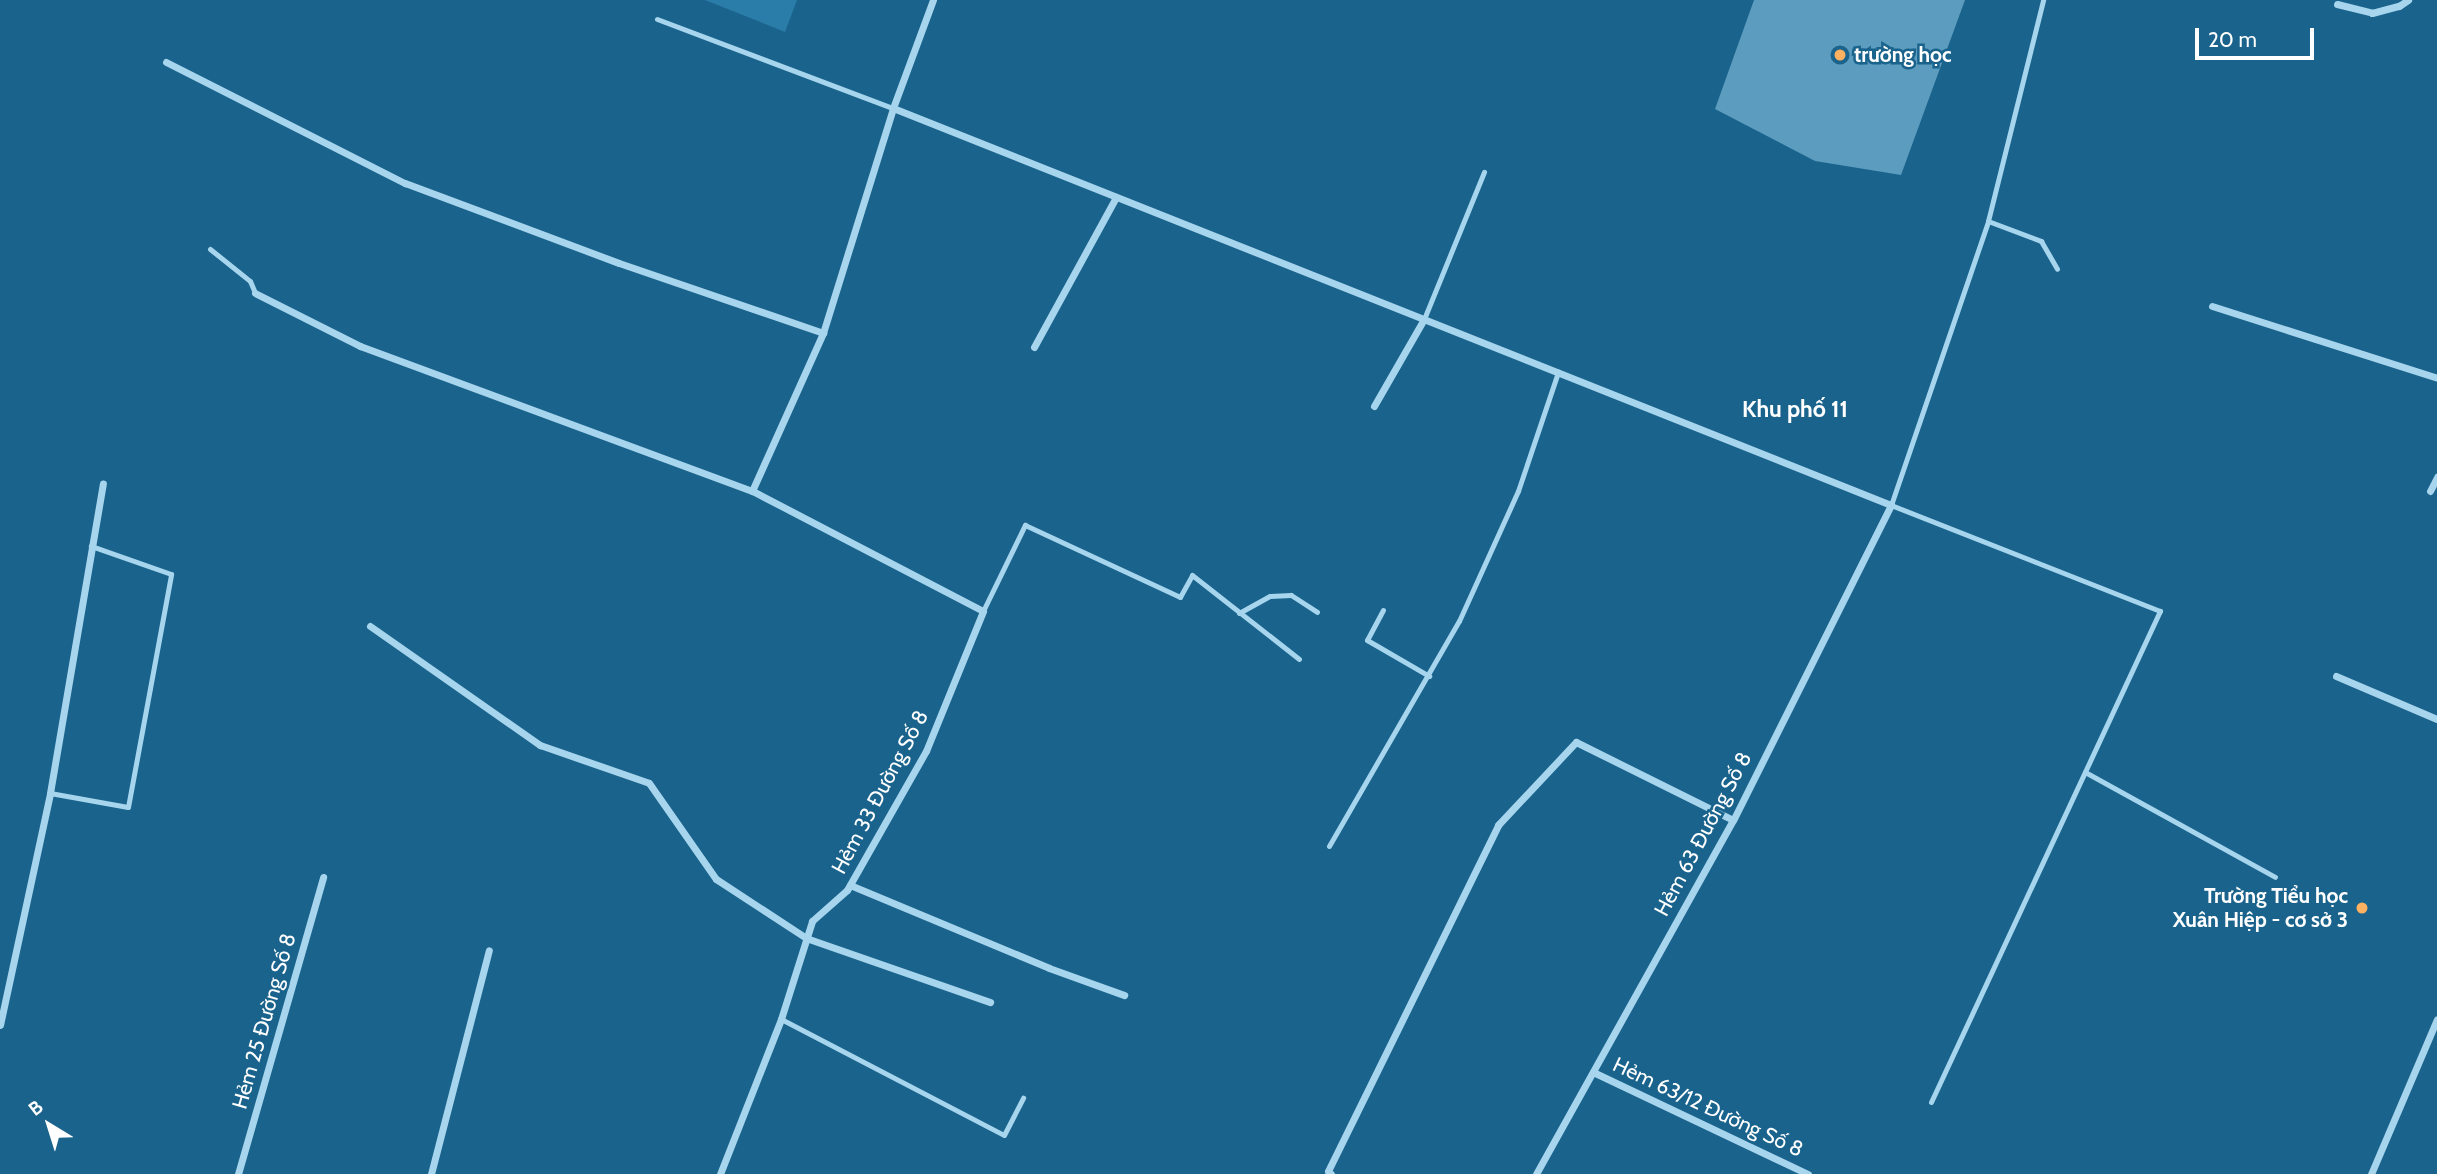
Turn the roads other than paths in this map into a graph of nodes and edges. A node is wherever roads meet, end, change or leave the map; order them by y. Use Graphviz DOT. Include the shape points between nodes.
graph roads {
  1 [pos="933,0"];
  2 [pos="2043,0"];
  3 [pos="2408,0"];
  4 [pos="2337,4"];
  5 [pos="657,19"];
  6 [pos="166,62"];
  7 [pos="893,108"];
  8 [pos="1484,172"];
  9 [pos="1116,197"];
  10 [pos="1988,221"];
  11 [pos="211,249"];
  12 [pos="2057,269"];
  13 [pos="255,293"];
  14 [pos="2212,306"];
  15 [pos="1424,319"];
  16 [pos="822,333"];
  17 [pos="1034,347"];
  18 [pos="1558,372"];
  19 [pos="2437,378"];
  20 [pos="1374,406"];
  21 [pos="2437,477"];
  22 [pos="103,483"];
  23 [pos="752,491"];
  24 [pos="2430,491"];
  25 [pos="1891,505"];
  26 [pos="91,546"];
  27 [pos="1383,610"];
  28 [pos="983,611"];
  29 [pos="1317,612"];
  30 [pos="1239,613"];
  31 [pos="370,626"];
  32 [pos="1299,659"];
  33 [pos="1429,676"];
  34 [pos="2336,676"];
  35 [pos="2437,719"];
  36 [pos="2085,772"];
  37 [pos="50,793"];
  38 [pos="1733,820"];
  39 [pos="1329,846"];
  40 [pos="323,877"];
  41 [pos="2274,877"];
  42 [pos="850,885"];
  43 [pos="806,938"];
  44 [pos="489,950"];
  45 [pos="1124,995"];
  46 [pos="990,1002"];
  47 [pos="781,1019"];
  48 [pos="2437,1019"];
  49 [pos="0,1025"];
  50 [pos="1593,1072"];
  51 [pos="1023,1098"];
  52 [pos="1931,1102"];
  53 [pos="238,1174"];
  54 [pos="431,1174"];
  55 [pos="720,1174"];
  56 [pos="1331,1174"];
  57 [pos="1536,1174"];
  58 [pos="1808,1174"];
  59 [pos="2371,1174"];
  1 -- 7 [label="street"];
  2 -- 10 [label="lane"];
  3 -- 4 [label="street" via="2372,13"];
  5 -- 7 [label="lane"];
  6 -- 16 [label="street" via="405,183"];
  7 -- 9 [label="street"];
  7 -- 16 [label="street"];
  8 -- 15 [label="lane"];
  9 -- 15 [label="street"];
  9 -- 17 [label="street"];
  10 -- 12 [label="lane" via="2041,241"];
  10 -- 25 [label="lane"];
  11 -- 13 [label="lane" via="250,281"];
  13 -- 23 [label="street" via="360,346"];
  14 -- 19 [label="street"];
  15 -- 18 [label="street"];
  15 -- 20 [label="street"];
  16 -- 23 [label="street"];
  18 -- 25 [label="street"];
  18 -- 33 [label="lane" via="1518,491 1460,621"];
  21 -- 24 [label="street"];
  22 -- 26 [label="street"];
  23 -- 28 [label="street"];
  25 -- 36 [label="lane" via="2160,611"];
  25 -- 38 [label="street, Hẻm 63 Đường Số 8"];
  26 -- 37 [label="street"];
  26 -- 37 [label="lane" via="171,573 128,807"];
  27 -- 33 [label="lane" via="1367,640"];
  28 -- 30 [label="lane" via="1026,525 1180,597 1192,575"];
  28 -- 42 [label="street, Hẻm 33 Đường Số 8" via="926,751"];
  29 -- 30 [label="lane" via="1291,595 1270,596"];
  30 -- 32 [label="lane"];
  31 -- 43 [label="street" via="540,745 649,783 716,879"];
  33 -- 39 [label="lane"];
  34 -- 35 [label="street"];
  36 -- 41 [label="lane"];
  36 -- 52 [label="lane"];
  37 -- 49 [label="street"];
  38 -- 50 [label="street, Hẻm 63 Đường Số 8"];
  38 -- 56 [label="street" via="1576,742 1498,825 1328,1171"];
  40 -- 53 [label="street, Hẻm 25 Đường Số 8"];
  42 -- 43 [label="street, Hẻm 33 Đường Số 8" via="812,921"];
  42 -- 45 [label="street"];
  43 -- 46 [label="street"];
  43 -- 47 [label="street, Hẻm 33 Đường Số 8"];
  44 -- 54 [label="street"];
  47 -- 51 [label="lane" via="1004,1135"];
  47 -- 55 [label="street, Hẻm 33 Đường Số 8"];
  48 -- 59 [label="street"];
  50 -- 57 [label="street, Hẻm 63 Đường Số 8"];
  50 -- 58 [label="street, Hẻm 63/12 Đường Số 8"];
}
